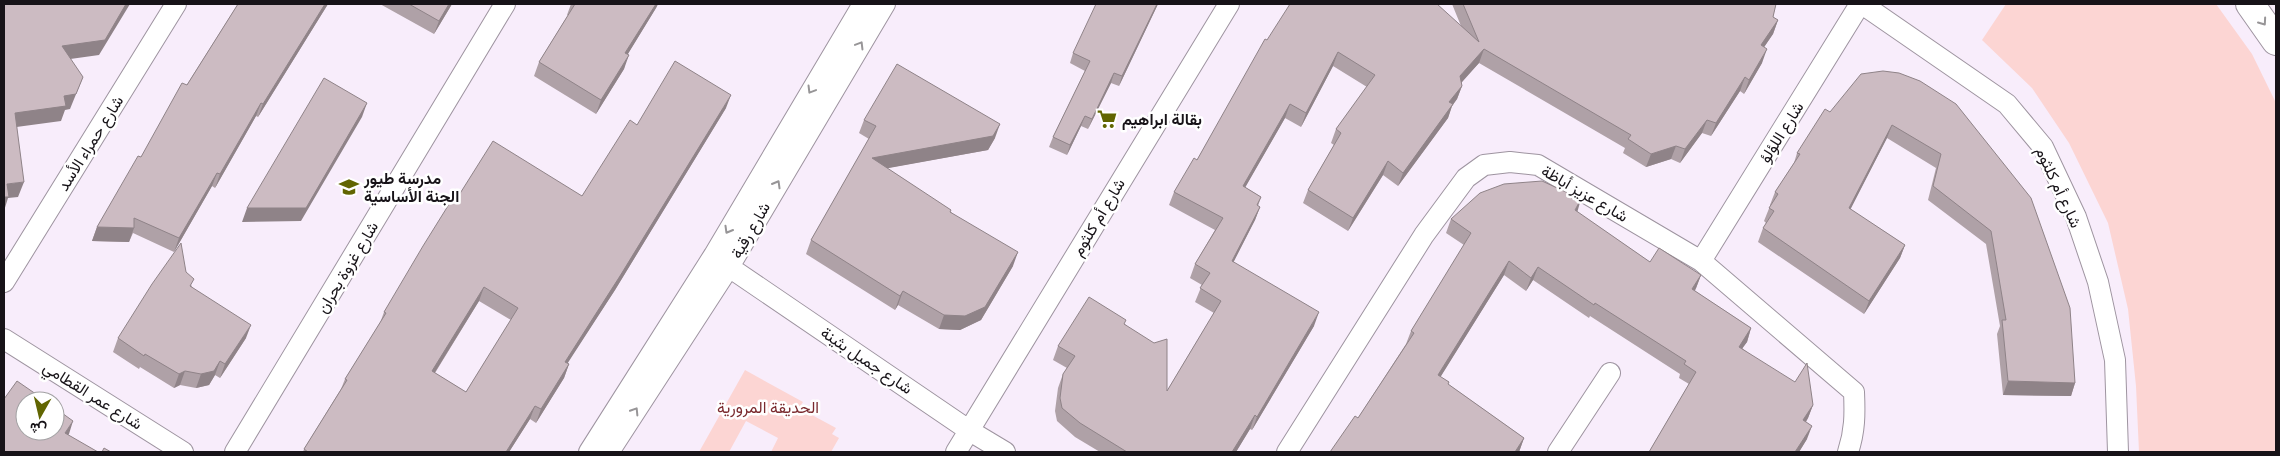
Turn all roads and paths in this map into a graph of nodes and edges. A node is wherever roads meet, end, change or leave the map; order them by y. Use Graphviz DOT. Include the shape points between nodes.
graph roads {
  1 [pos="176,4"];
  2 [pos="505,4"];
  3 [pos="864,4"];
  4 [pos="885,4"];
  5 [pos="1228,4"];
  6 [pos="1861,4"];
  7 [pos="2250,4"];
  8 [pos="2276,41"];
  9 [pos="1701,260"];
  10 [pos="729,267"];
  11 [pos="4,282"];
  12 [pos="4,338"];
  13 [pos="1610,374"];
  14 [pos="970,431"];
  15 [pos="183,452"];
  16 [pos="235,452"];
  17 [pos="589,452"];
  18 [pos="609,452"];
  19 [pos="956,452"];
  20 [pos="1005,452"];
  21 [pos="1288,452"];
  22 [pos="1558,452"];
  23 [pos="1848,452"];
  24 [pos="2118,452"];
  1 -- 11 [label="street, شارع حمراء الأسد"];
  2 -- 16 [label="street, شارع غزوة بحران"];
  3 -- 17 [label="street, شارع رقية, one-way" via="714,255"];
  10 -- 4 [label="street, شارع رقية, one-way"];
  5 -- 14 [label="street, شارع أم كلثوم"];
  6 -- 9 [label="street, شارع اللؤلؤ"];
  6 -- 24 [label="street, شارع أم كلثوم" via="2007,104 2043,148 2076,217 2098,282 2115,360"];
  7 -- 8 [label="main road, one-way"];
  9 -- 21 [label="street, شارع عزيز أباظة" via="1538,165 1510,162 1484,165 1466,178 1424,235"];
  9 -- 23 [label="street, شارع عزيز أباظة" via="1854,392 1854,435"];
  10 -- 14 [label="street, شارع جميل بثينة"];
  18 -- 10 [label="street, شارع رقية, one-way"];
  12 -- 15 [label="street, شارع عمر القطامي"];
  13 -- 22 [label="street"];
  14 -- 19 [label="street, شارع أم كلثوم"];
  14 -- 20 [label="street, شارع جميل بثينة"];
}
